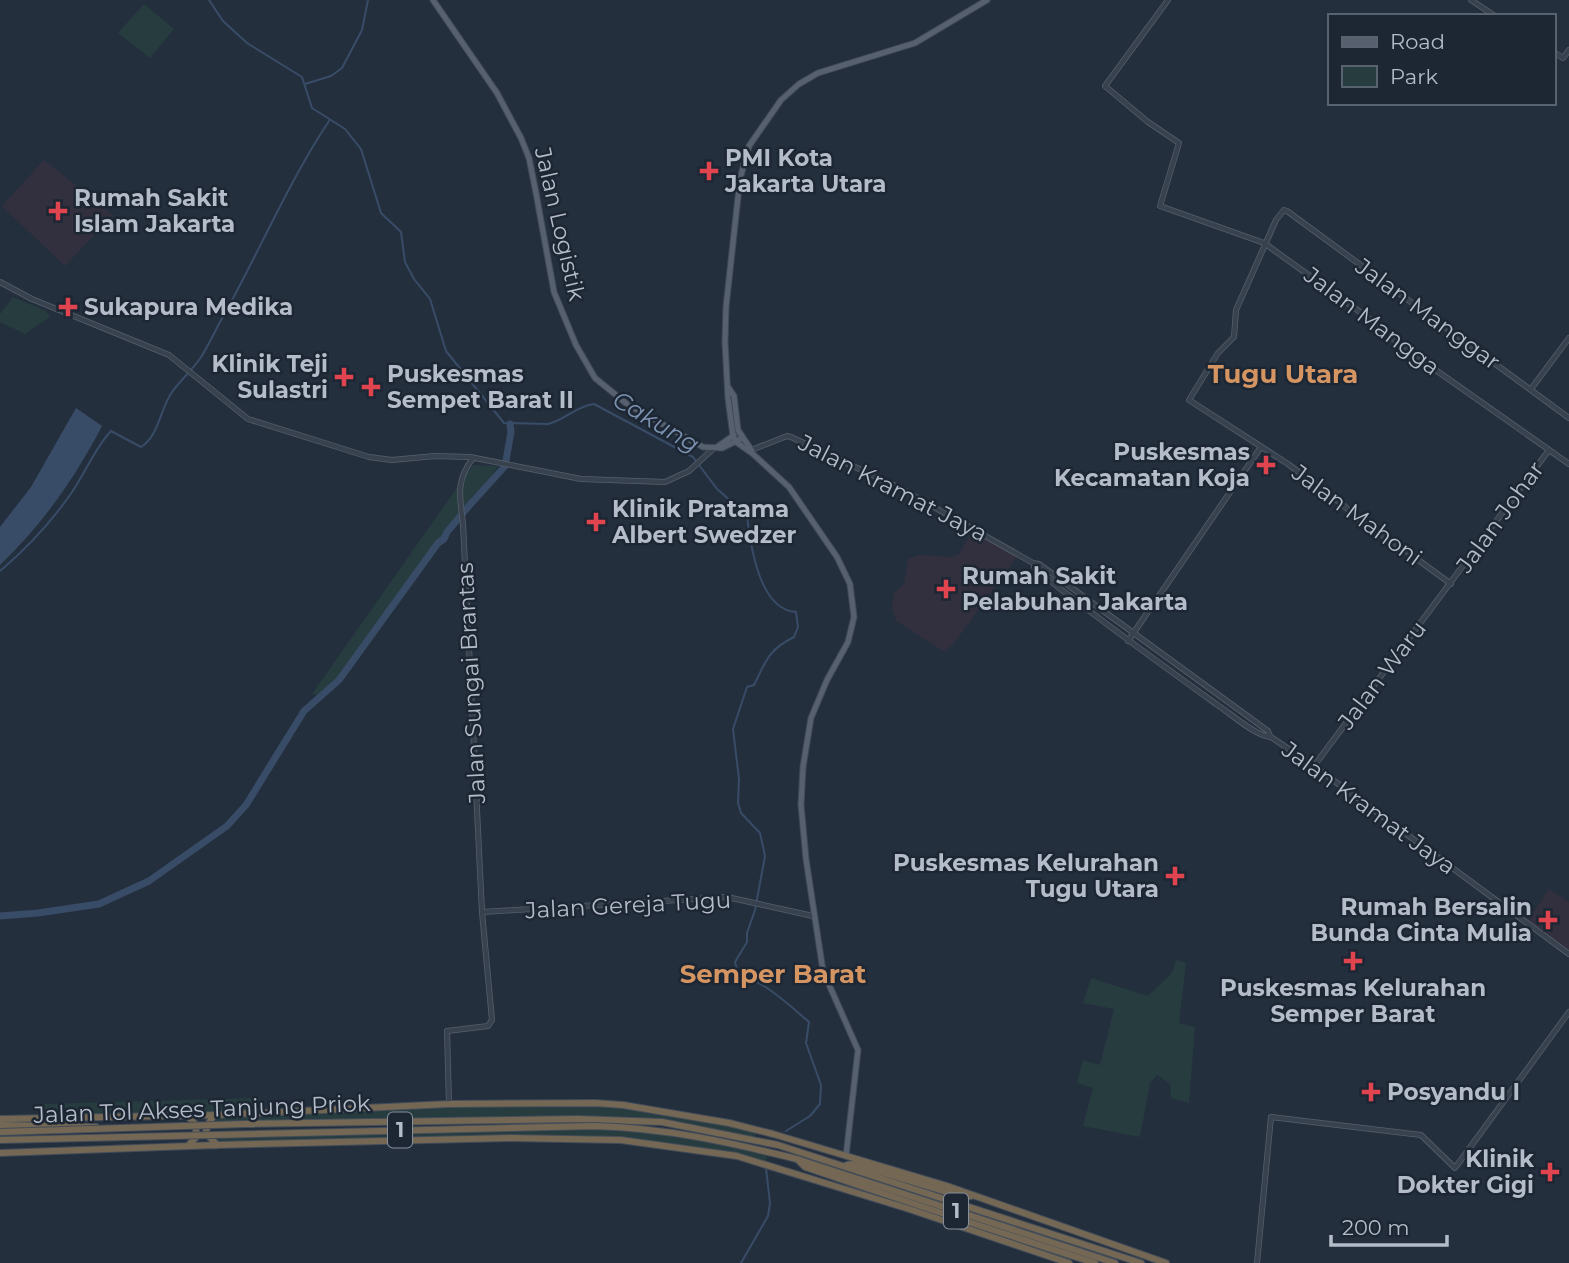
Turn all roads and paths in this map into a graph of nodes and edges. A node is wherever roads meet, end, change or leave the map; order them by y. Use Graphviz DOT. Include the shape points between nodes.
graph roads {
  1 [pos="433,0"];
  2 [pos="987,0"];
  3 [pos="1168,0"];
  4 [pos="1471,0"];
  5 [pos="1492,14"];
  6 [pos="1569,50"];
  7 [pos="1555,53"];
  8 [pos="1265,243"];
  9 [pos="0,282"];
  10 [pos="1569,338"];
  11 [pos="1531,389"];
  12 [pos="1569,418"];
  13 [pos="738,437"];
  14 [pos="1261,447"];
  15 [pos="715,448"];
  16 [pos="1549,450"];
  17 [pos="751,452"];
  18 [pos="473,458"];
  19 [pos="1569,464"];
  20 [pos="1033,564"];
  21 [pos="1451,584"];
  22 [pos="1133,634"];
  23 [pos="1128,641"];
  24 [pos="1271,737"];
  25 [pos="1314,766"];
  26 [pos="482,912"];
  27 [pos="813,916"];
  28 [pos="1569,954"];
  29 [pos="1569,1012"];
  30 [pos="449,1104"];
  31 [pos="185,1114"];
  32 [pos="215,1115"];
  33 [pos="0,1119"];
  34 [pos="0,1125"];
  35 [pos="120,1129"];
  36 [pos="0,1132"];
  37 [pos="0,1140"];
  38 [pos="217,1144"];
  39 [pos="188,1146"];
  40 [pos="0,1153"];
  41 [pos="846,1156"];
  42 [pos="797,1159"];
  43 [pos="845,1166"];
  44 [pos="972,1196"];
  45 [pos="1069,1263"];
  46 [pos="1095,1263"];
  47 [pos="1115,1263"];
  48 [pos="1141,1263"];
  49 [pos="1166,1263"];
  50 [pos="1257,1263"];
  1 -- 15 [label="main road, Jalan Logistik" via="497,93 521,138 529,158 554,292 591,372 627,404 698,445"];
  2 -- 13 [label="main road" via="915,43 813,75 785,95 753,139 740,178 726,307 728,387"];
  3 -- 8 [label="street, Jalan Mangga" via="1105,86 1179,143 1160,206"];
  4 -- 5 [label="street"];
  6 -- 7 [label="street" via="1563,58"];
  8 -- 11 [label="street, Jalan Manggar" via="1286,210"];
  8 -- 14 [label="street, Jalan Mahoni" via="1236,310 1235,334 1189,400"];
  8 -- 16 [label="street, Jalan Mangga"];
  9 -- 18 [label="street" via="153,348 185,366 248,419 392,460"];
  10 -- 11 [label="street"];
  11 -- 12 [label="street, Jalan Manggar"];
  13 -- 15 [label="main road"];
  13 -- 17 [label="main road"];
  14 -- 21 [label="street, Jalan Mahoni"];
  14 -- 22 [label="street"];
  15 -- 18 [label="street" via="665,482 581,479"];
  16 -- 19 [label="street, Jalan Mangga"];
  16 -- 21 [label="street, Jalan Johar"];
  17 -- 20 [label="street, Jalan Kramat Jaya" via="791,436 902,489"];
  17 -- 27 [label="main road" via="789,487 825,538 843,567 854,617 812,715 803,767 801,824"];
  18 -- 26 [label="street, Jalan Sungai Brantas" via="459,484"];
  20 -- 22 [label="street, Jalan Kramat Jaya"];
  20 -- 23 [label="street, Jalan Kramat Jaya"];
  21 -- 25 [label="street, Jalan Waru"];
  22 -- 23 [label="street"];
  22 -- 24 [label="street, Jalan Kramat Jaya"];
  23 -- 24 [label="street, Jalan Kramat Jaya" via="1245,724"];
  24 -- 25 [label="street, Jalan Kramat Jaya"];
  25 -- 28 [label="street, Jalan Kramat Jaya"];
  26 -- 27 [label="street, Jalan Gereja Tugu" via="722,897"];
  26 -- 30 [label="street" via="492,1020 488,1026 447,1031"];
  27 -- 41 [label="main road" via="826,982 858,1050"];
  29 -- 50 [label="street" via="1455,1168 1421,1135 1270,1117"];
  30 -- 32 [label="highway"];
  30 -- 41 [label="highway" via="605,1103 664,1110 733,1123"];
  31 -- 32 [label="highway"];
  31 -- 33 [label="highway"];
  31 -- 39 [label="highway" via="196,1125 196,1137"];
  32 -- 38 [label="highway" via="206,1133"];
  34 -- 35 [label="highway, bridge"];
  35 -- 36 [label="highway, Jalan Tol Akses Tanjung Priok / 1, bridge"];
  35 -- 43 [label="highway, Jalan Tol Akses Tanjung Priok / 1, bridge" via="624,1119 748,1138"];
  37 -- 42 [label="highway, Jalan Tol Akses Tanjung Priok / 1, bridge" via="595,1126 691,1134"];
  38 -- 39 [label="highway"];
  38 -- 45 [label="highway" via="612,1139 718,1152"];
  39 -- 40 [label="highway"];
  41 -- 44 [label="highway"];
  42 -- 46 [label="highway" via="805,1167"];
  42 -- 47 [label="highway, Jalan Tol Akses Tanjung Priok / 1"];
  43 -- 44 [label="highway" via="854,1164"];
  43 -- 48 [label="highway, Jalan Tol Akses Tanjung Priok / 1"];
  44 -- 49 [label="highway"];
}
